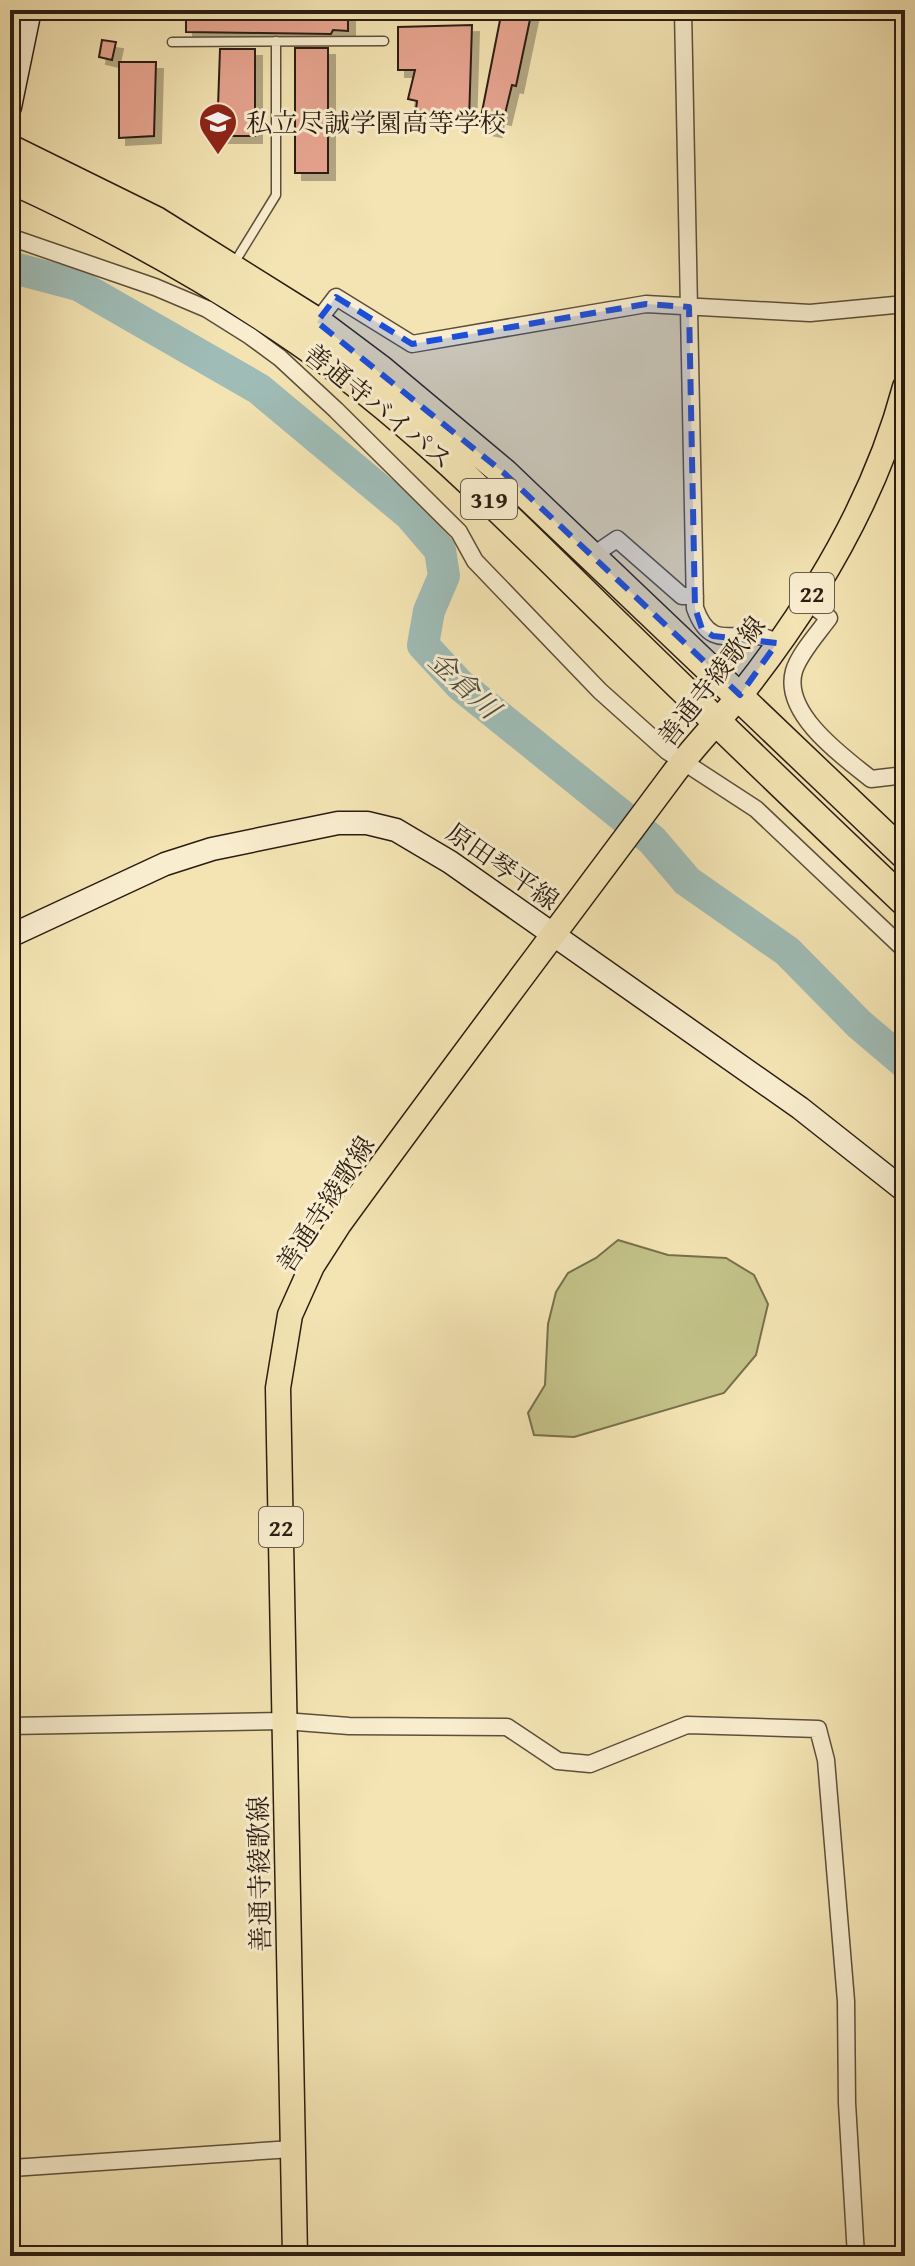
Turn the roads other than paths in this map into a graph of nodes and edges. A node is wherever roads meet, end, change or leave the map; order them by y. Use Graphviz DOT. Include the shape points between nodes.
graph roads {
  1 [pos="30,10"];
  2 [pos="683,10"];
  3 [pos="276,41"];
  4 [pos="384,41"];
  5 [pos="172,42"];
  6 [pos="10,107"];
  7 [pos="10,149"];
  8 [pos="10,179"];
  9 [pos="10,237"];
  10 [pos="232,266"];
  11 [pos="905,304"];
  12 [pos="689,307"];
  13 [pos="317,322"];
  14 [pos="905,387"];
  15 [pos="592,556"];
  16 [pos="695,596"];
  17 [pos="807,601"];
  18 [pos="777,643"];
  19 [pos="740,695"];
  20 [pos="715,721"];
  21 [pos="678,768"];
  22 [pos="905,775"];
  23 [pos="905,855"];
  24 [pos="905,902"];
  25 [pos="552,934"];
  26 [pos="10,936"];
  27 [pos="905,950"];
  28 [pos="905,1191"];
  29 [pos="284,1721"];
  30 [pos="10,1726"];
  31 [pos="10,2040"];
  32 [pos="292,2149"];
  33 [pos="12,2168"];
  34 [pos="11,2256"];
  35 [pos="295,2256"];
  36 [pos="856,2256"];
  1 -- 6 [label="main road"];
  2 -- 12 [label="street"];
  3 -- 4 [label="lane"];
  3 -- 5 [label="lane"];
  3 -- 10 [label="lane" via="276,195"];
  7 -- 10 [label="highway, 善通寺バイパス / 319" via="156,221"];
  8 -- 20 [label="highway, 善通寺バイパス / 319" via="127,235 210,283 368,393 483,493"];
  9 -- 21 [label="street" via="207,309 280,358 459,532 475,561"];
  10 -- 13 [label="highway, 善通寺バイパス / 319"];
  11 -- 12 [label="street" via="810,313"];
  12 -- 13 [label="street" via="646,304 412,344 336,297"];
  12 -- 16 [label="street"];
  13 -- 15 [label="highway, 善通寺バイパス / 319" via="454,429"];
  14 -- 17 [label="main road, 善通寺綾歌線 / 22" via="864,502"];
  15 -- 16 [label="street" via="617,539 682,596"];
  15 -- 19 [label="highway, 善通寺バイパス / 319"];
  16 -- 18 [label="street" via="702,629 713,636"];
  17 -- 18 [label="main road, 善通寺綾歌線 / 22"];
  17 -- 22 [label="street" via="829,618 794,671 794,703 828,745 871,779"];
  18 -- 19 [label="main road, 善通寺綾歌線 / 22"];
  19 -- 20 [label="main road, 善通寺綾歌線 / 22"];
  19 -- 23 [label="highway, 善通寺バイパス / 319"];
  20 -- 21 [label="main road, 善通寺綾歌線 / 22"];
  20 -- 24 [label="highway, 善通寺バイパス / 319"];
  21 -- 25 [label="main road, 善通寺綾歌線 / 22"];
  21 -- 27 [label="street" via="756,809"];
  25 -- 26 [label="main road, 原田琴平線" via="416,840 367,823 338,823 165,864"];
  25 -- 28 [label="main road, 原田琴平線" via="800,1108"];
  25 -- 29 [label="main road, 善通寺綾歌線 / 22" via="339,1224 290,1315 278,1388"];
  29 -- 30 [label="street"];
  29 -- 32 [label="main road, 善通寺綾歌線 / 22"];
  29 -- 36 [label="street" via="507,1727 537,1749 574,1765 590,1764 687,1725 818,1729 826,1760 846,2001"];
  31 -- 33 [label="street"];
  32 -- 33 [label="street"];
  32 -- 35 [label="main road, 善通寺綾歌線 / 22"];
  33 -- 34 [label="street"];
}
